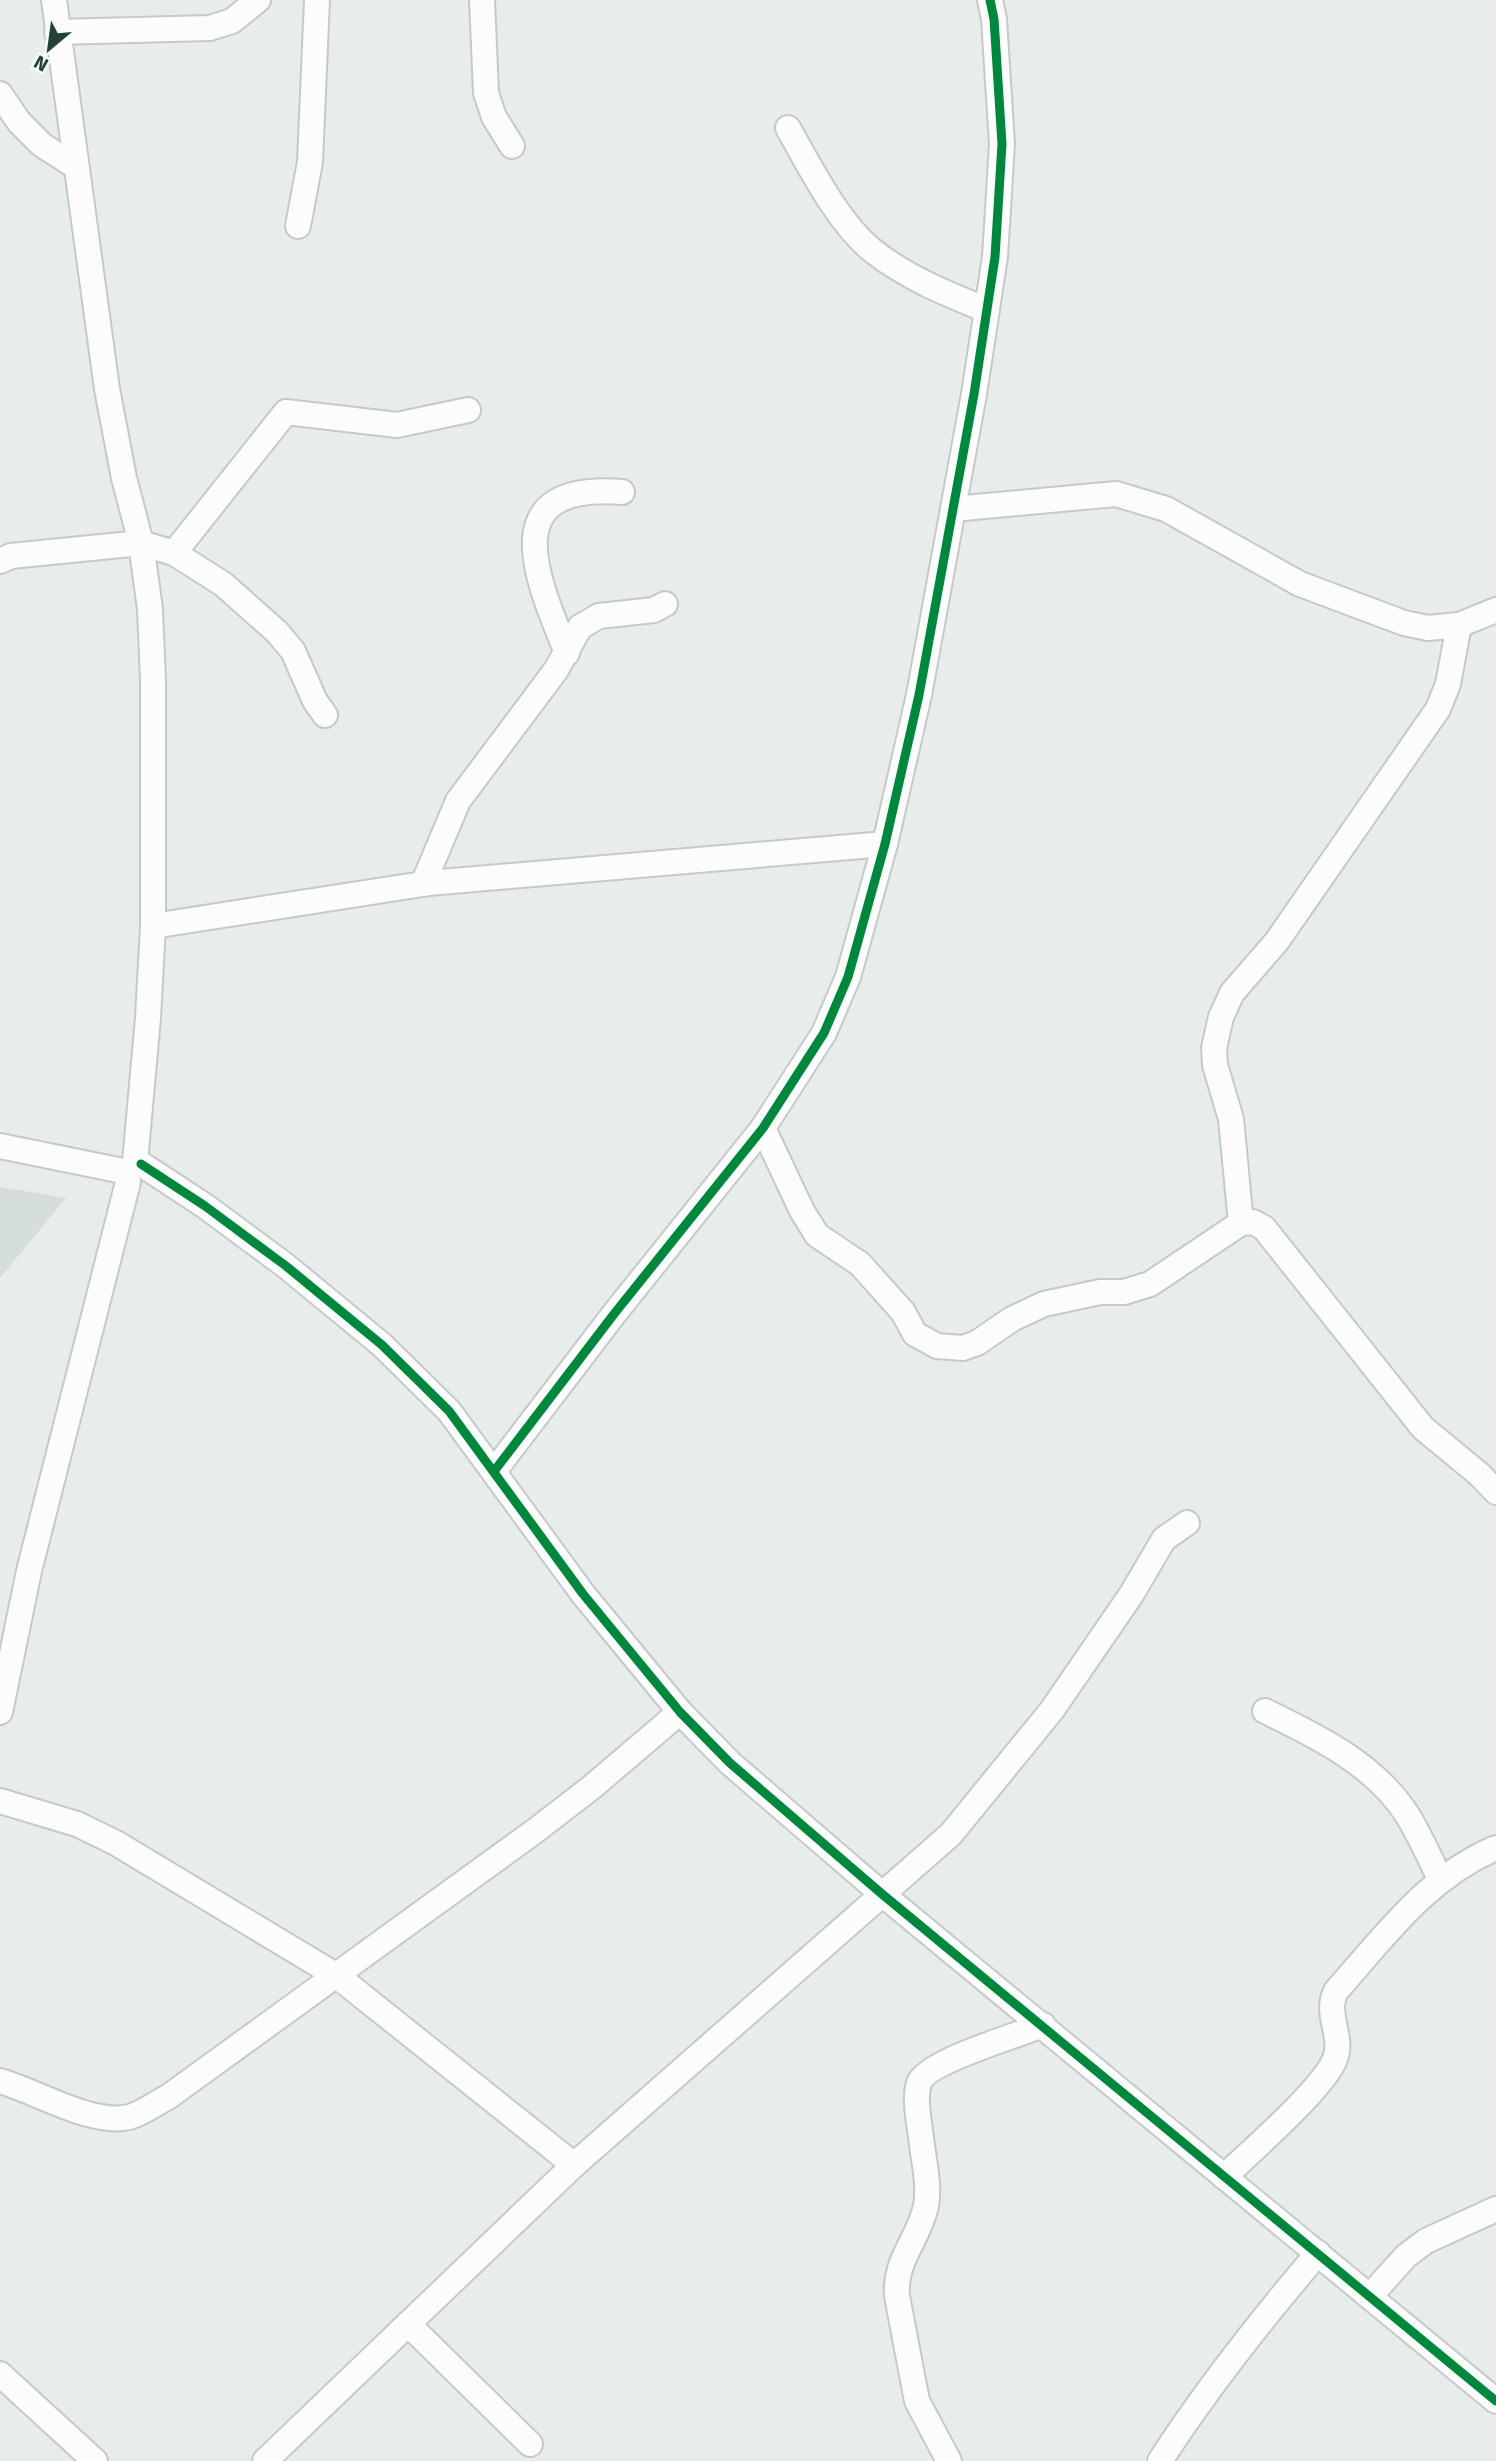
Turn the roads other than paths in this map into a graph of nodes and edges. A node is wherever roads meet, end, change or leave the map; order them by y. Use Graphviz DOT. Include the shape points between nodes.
graph roads {
  1 [pos="54,0"];
  2 [pos="257,0"];
  3 [pos="317,0"];
  4 [pos="482,0"];
  5 [pos="989,0"];
  6 [pos="57,32"];
  7 [pos="0,94"];
  8 [pos="788,128"];
  9 [pos="512,146"];
  10 [pos="75,166"];
  11 [pos="298,226"];
  12 [pos="987,310"];
  13 [pos="468,410"];
  14 [pos="622,492"];
  15 [pos="953,509"];
  16 [pos="141,543"];
  17 [pos="174,553"];
  18 [pos="0,561"];
  19 [pos="665,604"];
  20 [pos="1496,610"];
  21 [pos="1460,625"];
  22 [pos="567,653"];
  23 [pos="325,715"];
  24 [pos="885,844"];
  25 [pos="423,884"];
  26 [pos="153,926"];
  27 [pos="763,1128"];
  28 [pos="0,1146"];
  29 [pos="133,1173"];
  30 [pos="1241,1223"];
  31 [pos="495,1470"];
  32 [pos="1496,1492"];
  33 [pos="1187,1523"];
  34 [pos="1265,1711"];
  35 [pos="0,1712"];
  36 [pos="680,1712"];
  37 [pos="0,1801"];
  38 [pos="1496,1848"];
  39 [pos="1440,1879"];
  40 [pos="882,1894"];
  41 [pos="337,1976"];
  42 [pos="1043,2025"];
  43 [pos="0,2081"];
  44 [pos="574,2165"];
  45 [pos="1224,2177"];
  46 [pos="1496,2209"];
  47 [pos="1318,2253"];
  48 [pos="1370,2296"];
  49 [pos="408,2324"];
  50 [pos="0,2374"];
  51 [pos="1496,2401"];
  52 [pos="530,2444"];
  53 [pos="96,2461"];
  54 [pos="265,2461"];
  55 [pos="949,2461"];
  56 [pos="1160,2461"];
  1 -- 6 [label="street"];
  2 -- 6 [label="street" via="232,21 210,29"];
  3 -- 11 [label="street" via="310,162"];
  4 -- 9 [label="street" via="486,93"];
  5 -- 12 [label="street" via="995,19 1002,144"];
  6 -- 10 [label="street"];
  7 -- 10 [label="street" via="42,145"];
  8 -- 12 [label="street" via="847,222 870,249 929,286"];
  10 -- 16 [label="street" via="107,389"];
  12 -- 15 [label="street"];
  13 -- 17 [label="street" via="397,425 286,412"];
  14 -- 22 [label="street" via="597,490 565,498 546,510 535,531 538,570"];
  15 -- 21 [label="street" via="1116,494 1166,509 1300,583 1361,607 1428,628"];
  15 -- 24 [label="street" via="919,695"];
  16 -- 17 [label="street"];
  16 -- 18 [label="street" via="11,556"];
  16 -- 26 [label="street" via="153,680"];
  17 -- 23 [label="street" via="223,584 277,632 293,651"];
  19 -- 22 [label="street" via="654,610 592,618 580,627"];
  20 -- 21 [label="street"];
  21 -- 30 [label="street" via="1438,709 1277,941 1232,993 1221,1017 1215,1065 1231,1119"];
  22 -- 25 [label="street" via="458,801"];
  24 -- 25 [label="street"];
  24 -- 27 [label="street" via="848,977 824,1033"];
  25 -- 26 [label="street"];
  26 -- 29 [label="street"];
  27 -- 30 [label="street" via="817,1235 860,1264 915,1334 937,1346 963,1348 976,1343 1044,1304 1150,1284"];
  27 -- 31 [label="street"];
  28 -- 29 [label="street"];
  29 -- 31 [label="street" via="205,1206 286,1266 382,1345 449,1410"];
  29 -- 35 [label="street" via="29,1571"];
  30 -- 32 [label="street" via="1253,1222 1264,1228 1423,1428"];
  31 -- 36 [label="street" via="583,1594"];
  33 -- 40 [label="street" via="1164,1539 1060,1699 977,1805"];
  34 -- 39 [label="street" via="1323,1738 1382,1786 1406,1813"];
  36 -- 40 [label="street" via="730,1763"];
  36 -- 41 [label="street" via="535,1831"];
  37 -- 41 [label="street" via="77,1824 116,1843"];
  38 -- 39 [label="street"];
  39 -- 45 [label="street" via="1408,1908 1336,1991 1331,2001 1337,2044 1333,2065"];
  40 -- 42 [label="street"];
  40 -- 44 [label="street"];
  41 -- 43 [label="street" via="168,2097 130,2117 82,2111"];
  41 -- 44 [label="street"];
  42 -- 45 [label="street"];
  42 -- 55 [label="street" via="943,2063 919,2082 926,2204 900,2264 896,2288 917,2401"];
  44 -- 49 [label="street"];
  45 -- 47 [label="street"];
  46 -- 48 [label="street" via="1426,2241"];
  47 -- 48 [label="street"];
  47 -- 56 [label="street" via="1263,2318"];
  48 -- 51 [label="street"];
  49 -- 52 [label="street"];
  49 -- 54 [label="street"];
  50 -- 53 [label="street"];
}
